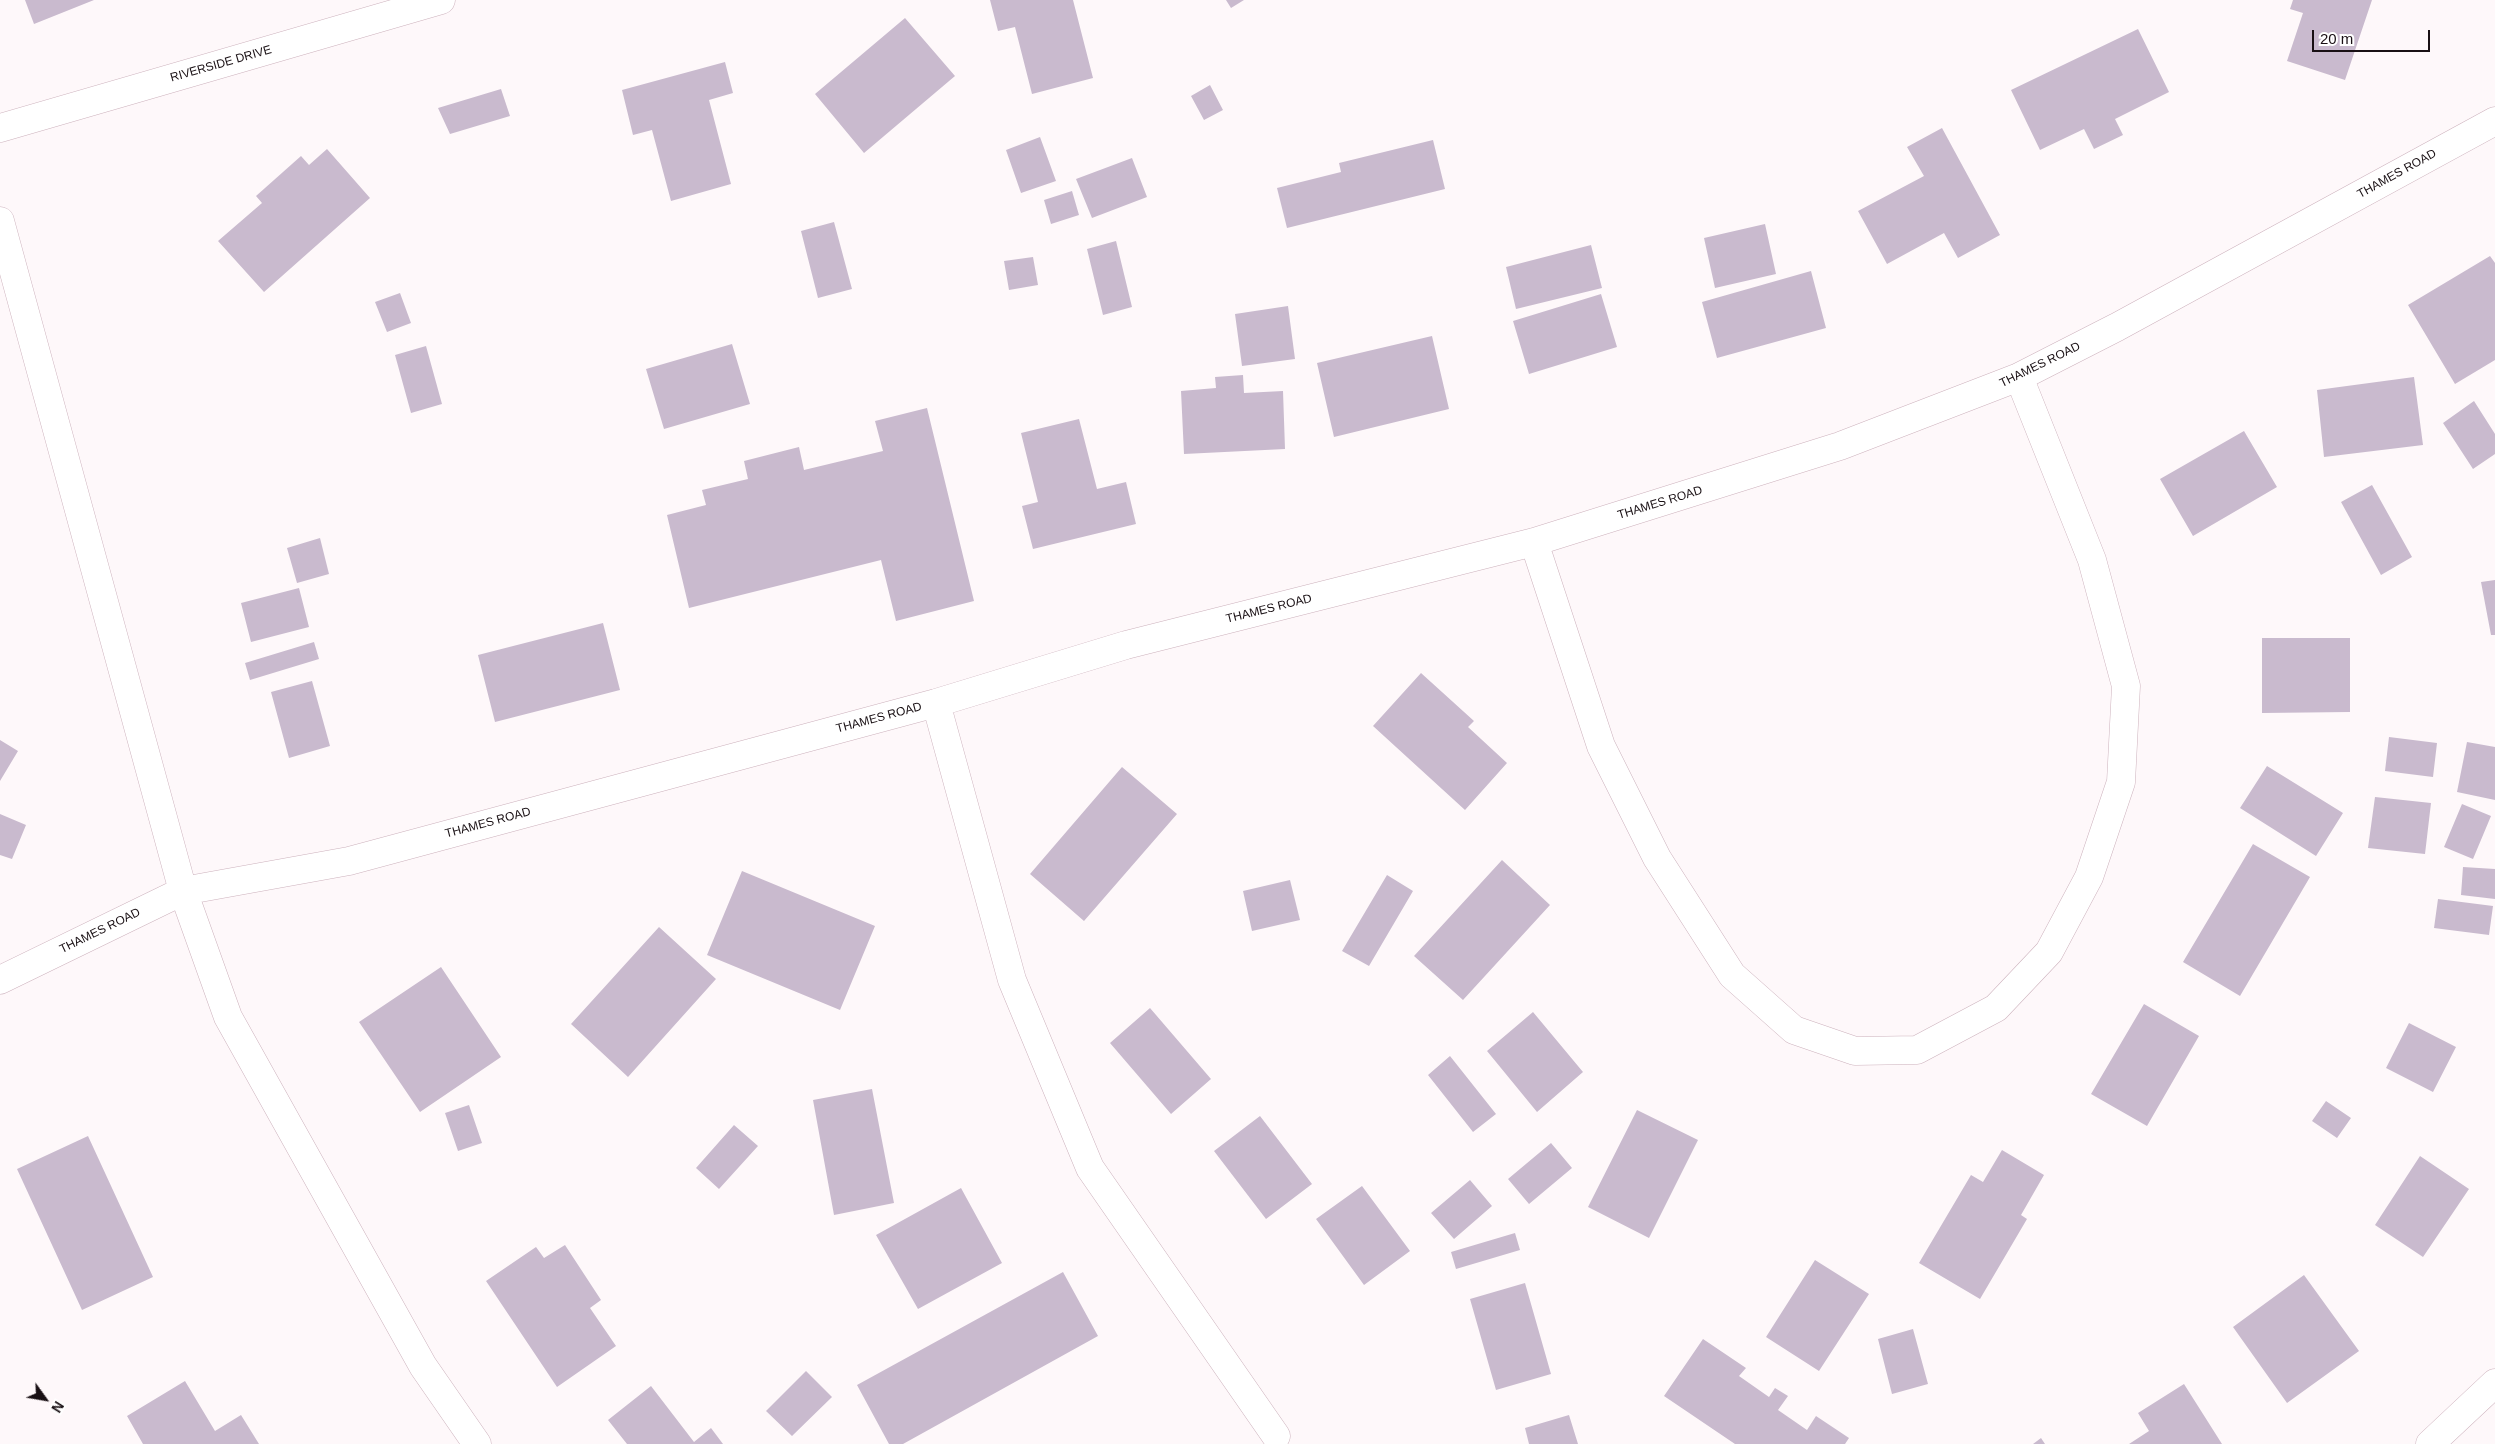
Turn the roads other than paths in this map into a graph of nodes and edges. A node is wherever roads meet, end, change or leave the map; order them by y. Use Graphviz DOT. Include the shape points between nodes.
graph roads {
  1 [pos="441,0"];
  2 [pos="2495,121"];
  3 [pos="0,128"];
  4 [pos="0,220"];
  5 [pos="2019,377"];
  6 [pos="1534,542"];
  7 [pos="936,703"];
  8 [pos="183,891"];
  9 [pos="0,980"];
  10 [pos="2495,1383"];
  11 [pos="1276,1436"];
  12 [pos="477,1444"];
  13 [pos="2430,1444"];
  1 -- 3 [label="street, RIVERSIDE DRIVE"];
  2 -- 5 [label="street, THAMES ROAD" via="2134,318"];
  4 -- 8 [label="street"];
  5 -- 6 [label="street, THAMES ROAD" via="1840,446"];
  5 -- 6 [label="street" via="2092,560 2126,686 2121,782 2089,877 2049,952 1996,1008 1917,1050 1855,1051 1794,1030 1732,974 1657,858 1602,746"];
  6 -- 7 [label="street, THAMES ROAD" via="1126,645"];
  7 -- 8 [label="street, THAMES ROAD" via="349,861"];
  7 -- 11 [label="street" via="1012,980 1090,1168"];
  8 -- 9 [label="street, THAMES ROAD"];
  8 -- 12 [label="street" via="228,1017 424,1366"];
  10 -- 13 [label="street"];
}
